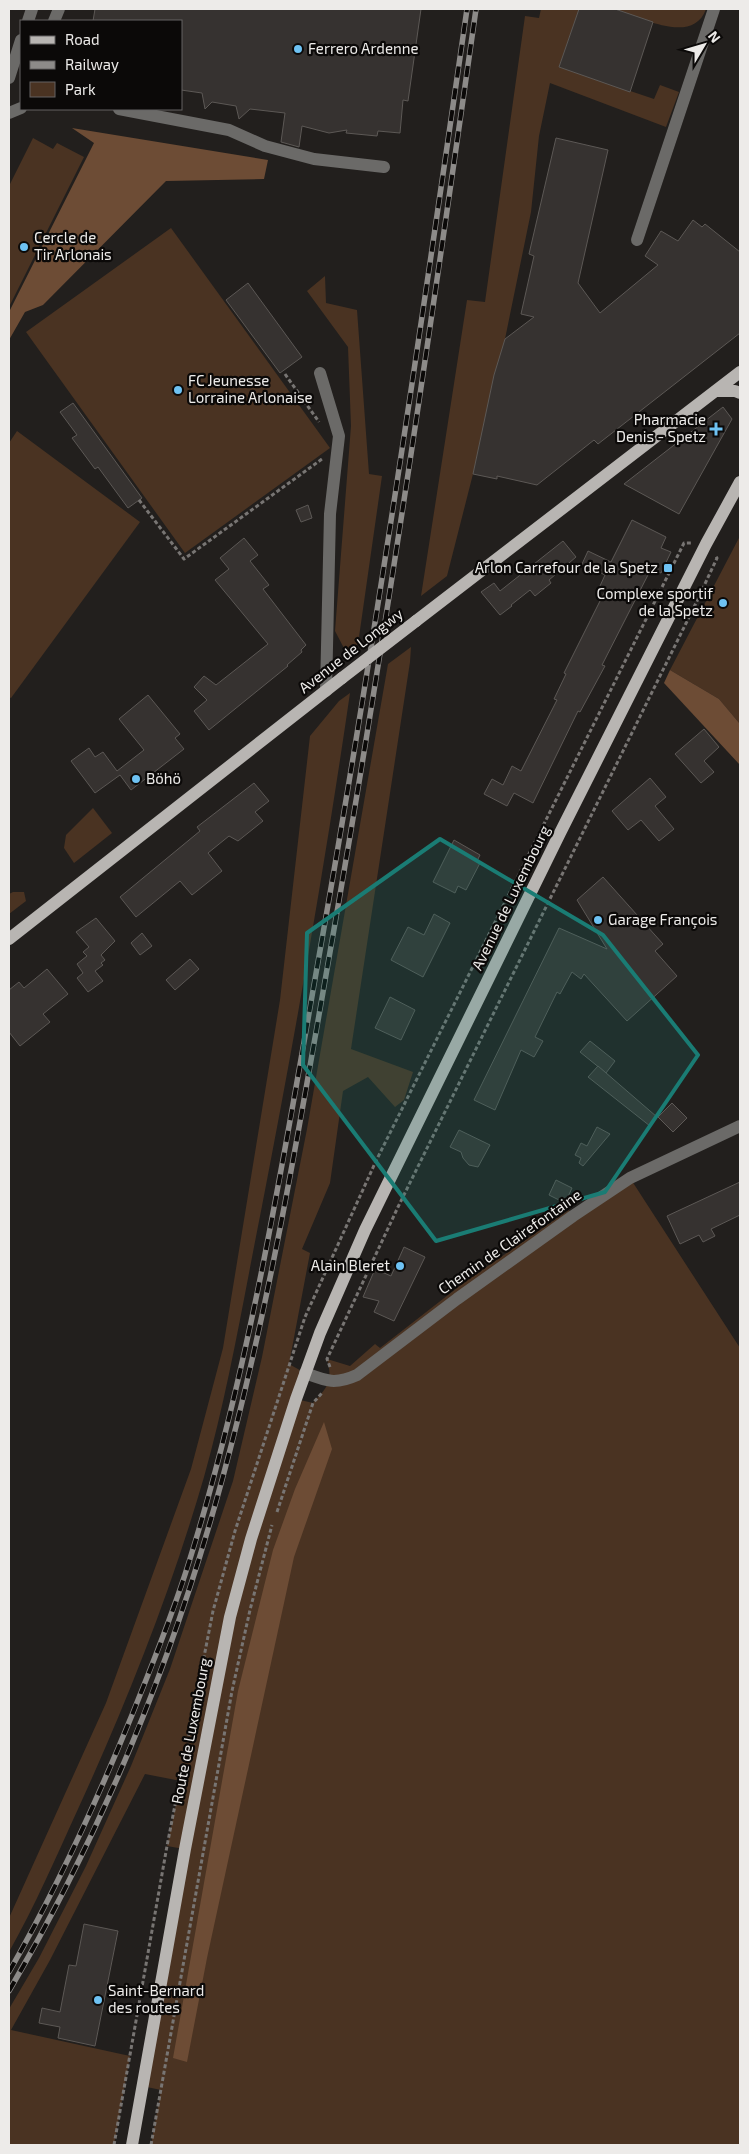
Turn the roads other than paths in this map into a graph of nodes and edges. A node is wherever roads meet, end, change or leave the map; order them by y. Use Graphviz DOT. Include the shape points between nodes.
graph roads {
  1 [pos="714,9"];
  2 [pos="20,43"];
  3 [pos="9,78"];
  4 [pos="124,110"];
  5 [pos="384,167"];
  6 [pos="637,240"];
  7 [pos="320,372"];
  8 [pos="740,372"];
  9 [pos="716,391"];
  10 [pos="740,393"];
  11 [pos="740,482"];
  12 [pos="326,691"];
  13 [pos="9,939"];
  14 [pos="740,1126"];
  15 [pos="320,1333"];
  16 [pos="305,1373"];
  17 [pos="132,2145"];
  1 -- 6 [label="street"];
  2 -- 3 [label="street"];
  4 -- 5 [label="street" via="229,130 265,146 314,159"];
  7 -- 12 [label="street" via="339,436 330,514"];
  8 -- 9 [label="main road, Avenue de Longwy"];
  9 -- 10 [label="main road"];
  9 -- 12 [label="main road, Avenue de Longwy, bridge"];
  11 -- 15 [label="main road, Avenue de Luxembourg" via="706,544 365,1230"];
  12 -- 13 [label="main road, Avenue de Longwy"];
  14 -- 16 [label="street, Chemin de Clairefontaine" via="630,1178 457,1299 357,1375 344,1381 328,1382"];
  15 -- 16 [label="main road, Route de Luxembourg"];
  16 -- 17 [label="main road, Route de Luxembourg" via="251,1539 230,1617 184,1849"];
}
